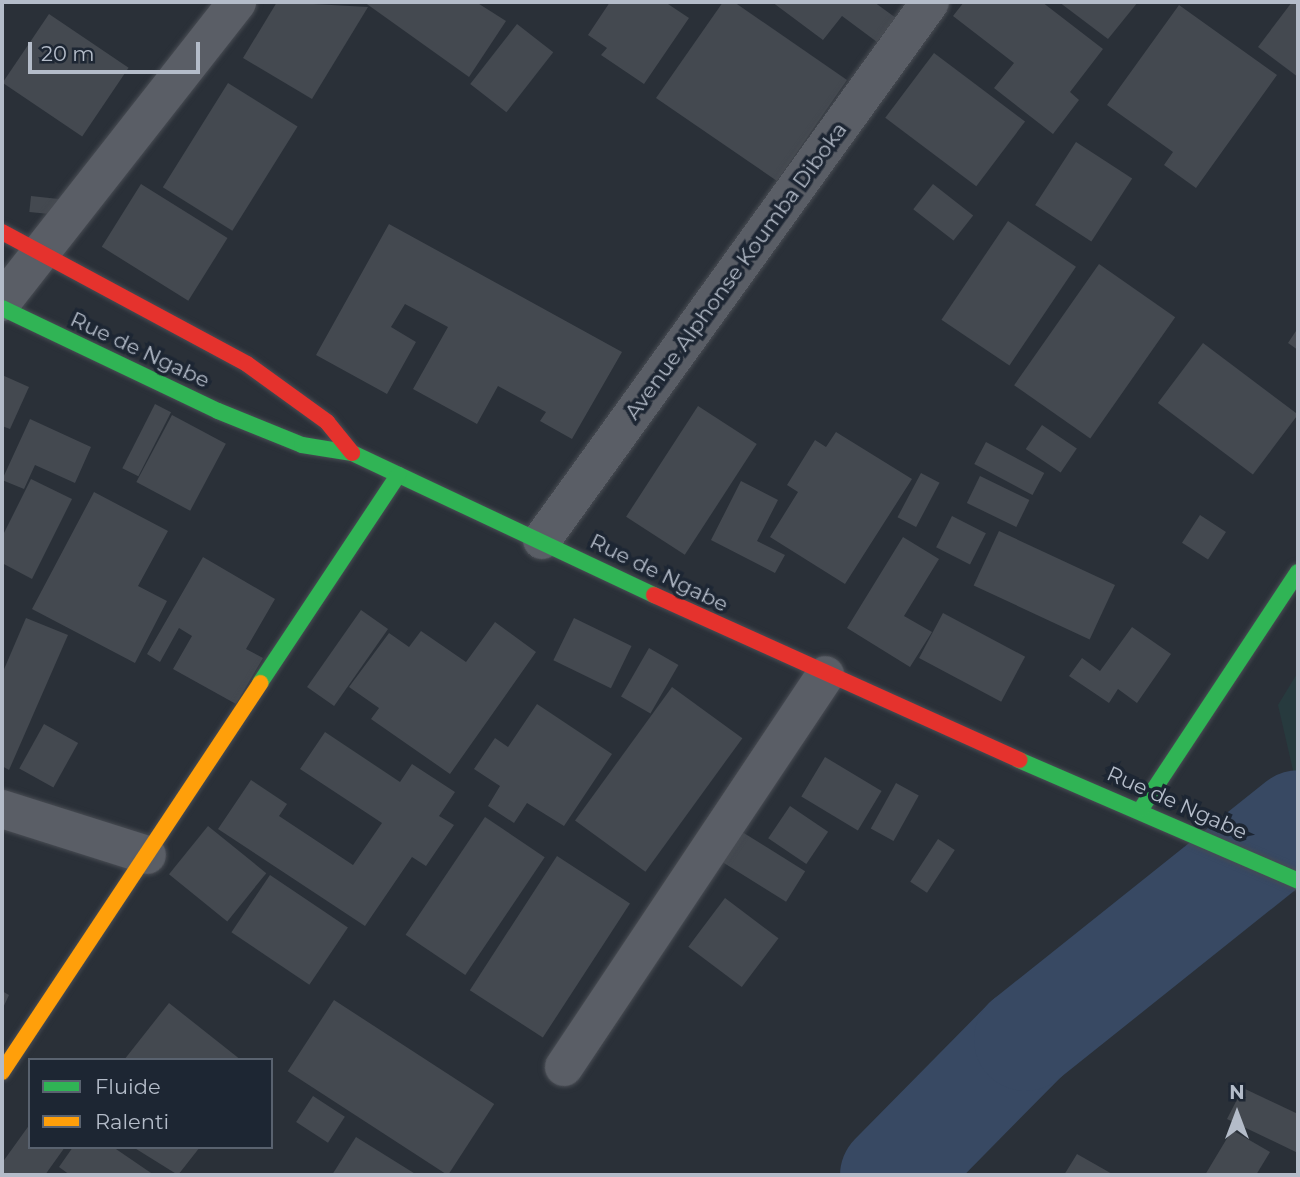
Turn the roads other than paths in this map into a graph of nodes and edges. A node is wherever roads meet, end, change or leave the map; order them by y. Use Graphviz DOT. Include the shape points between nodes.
graph roads {
  1 [pos="237,2"];
  2 [pos="930,2"];
  3 [pos="2,232"];
  4 [pos="38,252"];
  5 [pos="2,302"];
  6 [pos="2,309"];
  7 [pos="352,453"];
  8 [pos="398,475"];
  9 [pos="542,540"];
  10 [pos="1298,572"];
  11 [pos="825,675"];
  12 [pos="2,809"];
  13 [pos="1141,809"];
  14 [pos="147,855"];
  15 [pos="1298,881"];
  16 [pos="564,1067"];
  17 [pos="2,1072"];
  1 -- 4 [label="street"];
  2 -- 9 [label="street, Avenue Alphonse Koumba Diboka"];
  3 -- 4 [label="street"];
  4 -- 5 [label="street"];
  4 -- 7 [label="street" via="247,364 327,422"];
  6 -- 7 [label="street, Rue de Ngabe" via="218,411 302,445"];
  7 -- 8 [label="street, Rue de Ngabe"];
  8 -- 9 [label="street, Rue de Ngabe"];
  8 -- 14 [label="street"];
  9 -- 11 [label="street, Rue de Ngabe"];
  10 -- 13 [label="street"];
  11 -- 13 [label="street, Rue de Ngabe"];
  11 -- 16 [label="street"];
  12 -- 14 [label="street"];
  13 -- 15 [label="street, Rue de Ngabe"];
  14 -- 17 [label="street"];
}
